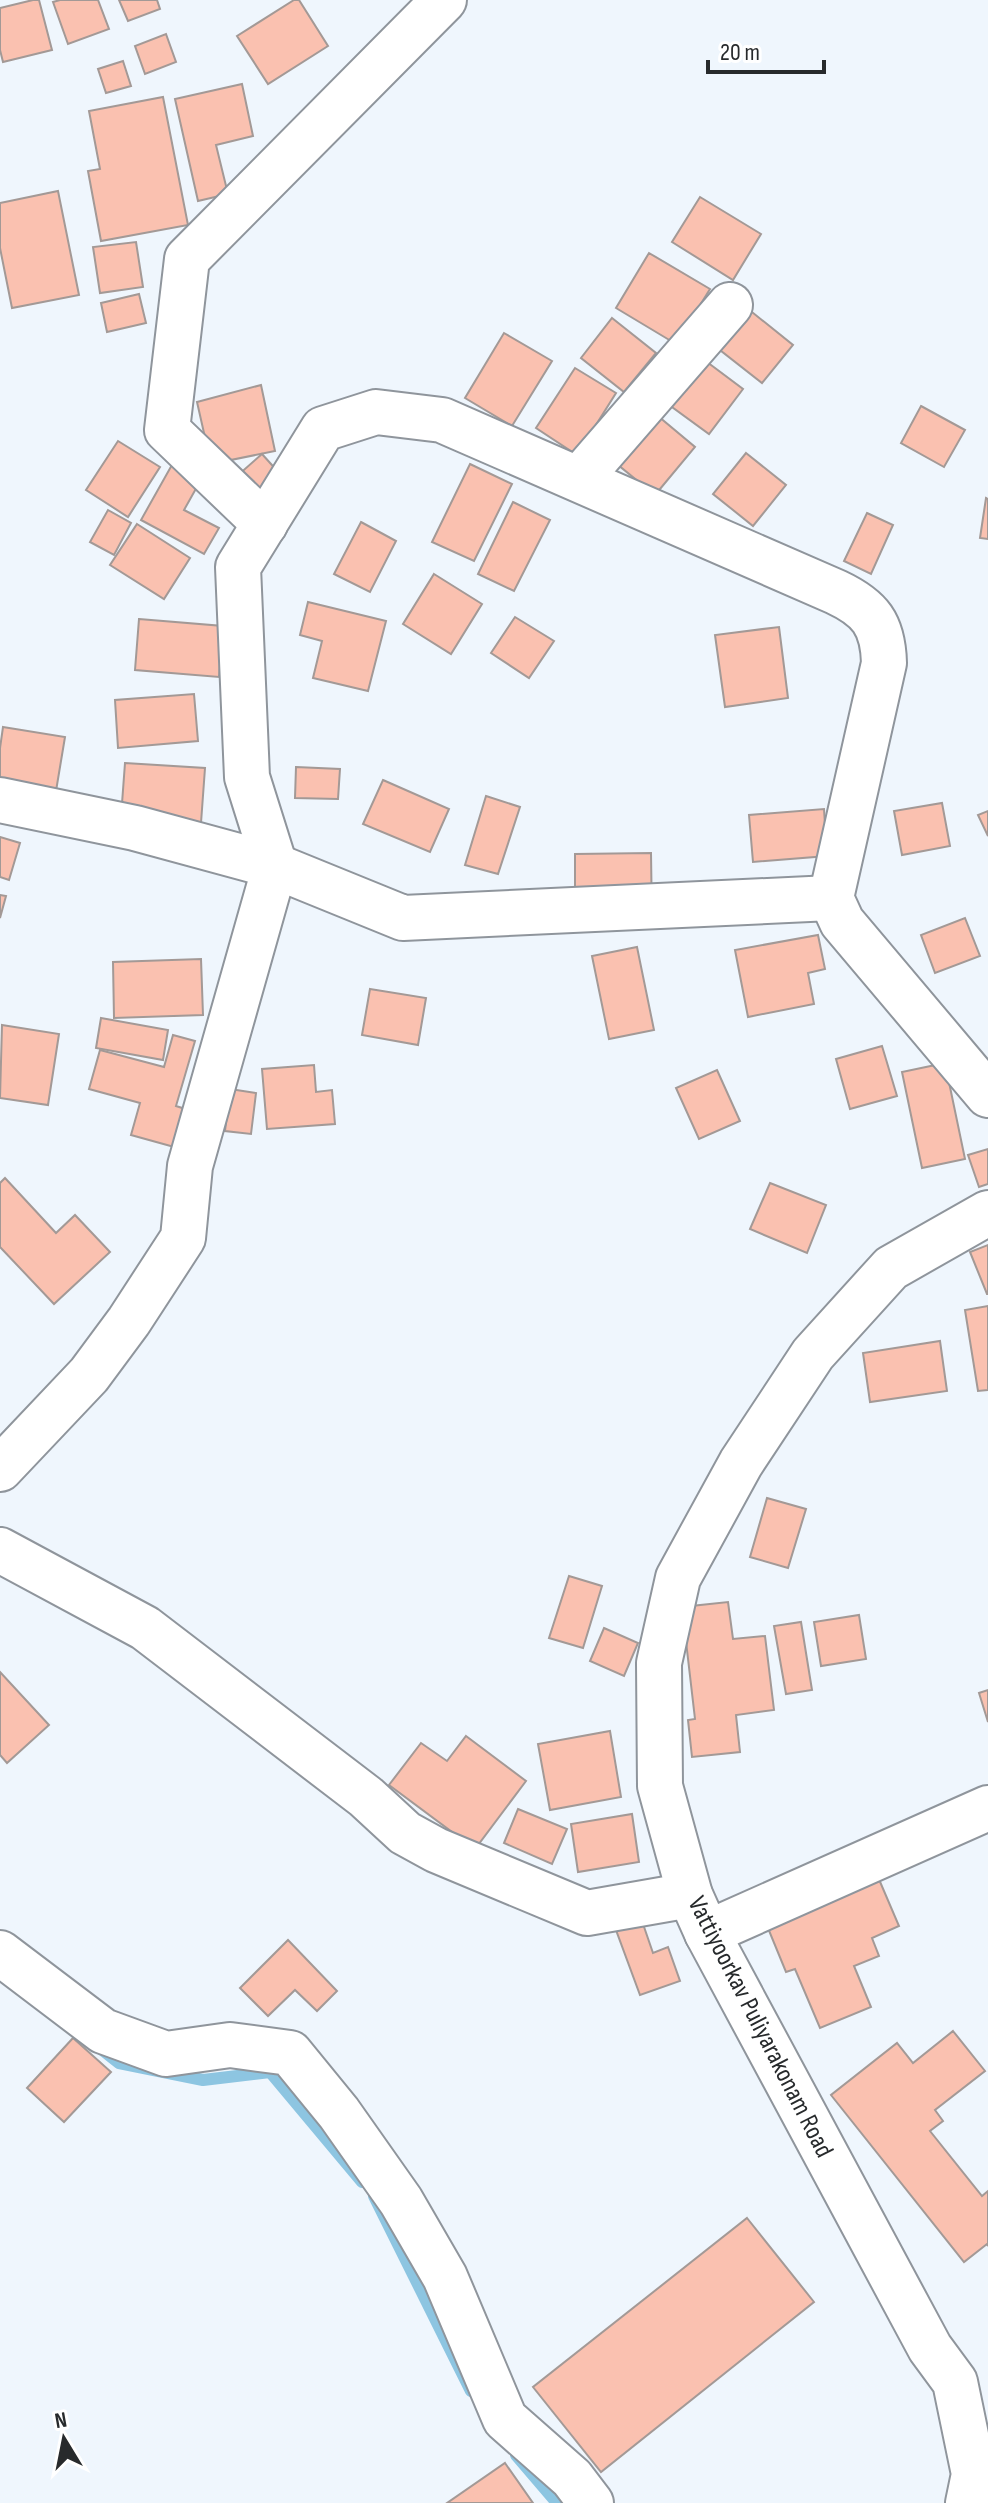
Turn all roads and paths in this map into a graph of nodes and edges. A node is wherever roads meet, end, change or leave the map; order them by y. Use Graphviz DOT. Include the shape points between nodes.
graph roads {
  1 [pos="444,0"];
  2 [pos="730,305"];
  3 [pos="579,479"];
  4 [pos="265,524"];
  5 [pos="0,800"];
  6 [pos="275,866"];
  7 [pos="831,898"];
  8 [pos="988,1095"];
  9 [pos="988,1213"];
  10 [pos="0,1469"];
  11 [pos="0,1550"];
  12 [pos="988,1808"];
  13 [pos="698,1914"];
  14 [pos="0,1953"];
  15 [pos="977,2486"];
  16 [pos="591,2503"];
  1 -- 4 [label="street" via="187,259 167,430"];
  2 -- 3 [label="street"];
  3 -- 4 [label="street" via="442,420 376,412 323,429"];
  3 -- 7 [label="street" via="836,592 872,616 884,663"];
  4 -- 6 [label="street" via="238,567 247,777"];
  5 -- 6 [label="street" via="135,828"];
  6 -- 7 [label="street" via="403,918"];
  6 -- 10 [label="street" via="190,1166 183,1238 89,1375"];
  7 -- 8 [label="street" via="842,922"];
  9 -- 13 [label="street, Vattiyoorkav Puliyarakonam Road" via="891,1268 813,1354 741,1463 678,1578 659,1663 660,1786"];
  11 -- 13 [label="street" via="145,1628 366,1797 405,1833 436,1850 587,1913"];
  12 -- 13 [label="street"];
  13 -- 15 [label="street, Vattiyoorkav Puliyarakonam Road" via="930,2348 955,2382"];
  14 -- 16 [label="street" via="103,2031 166,2054 230,2045 290,2053 401,2201 445,2277 505,2419 572,2478"];
}
